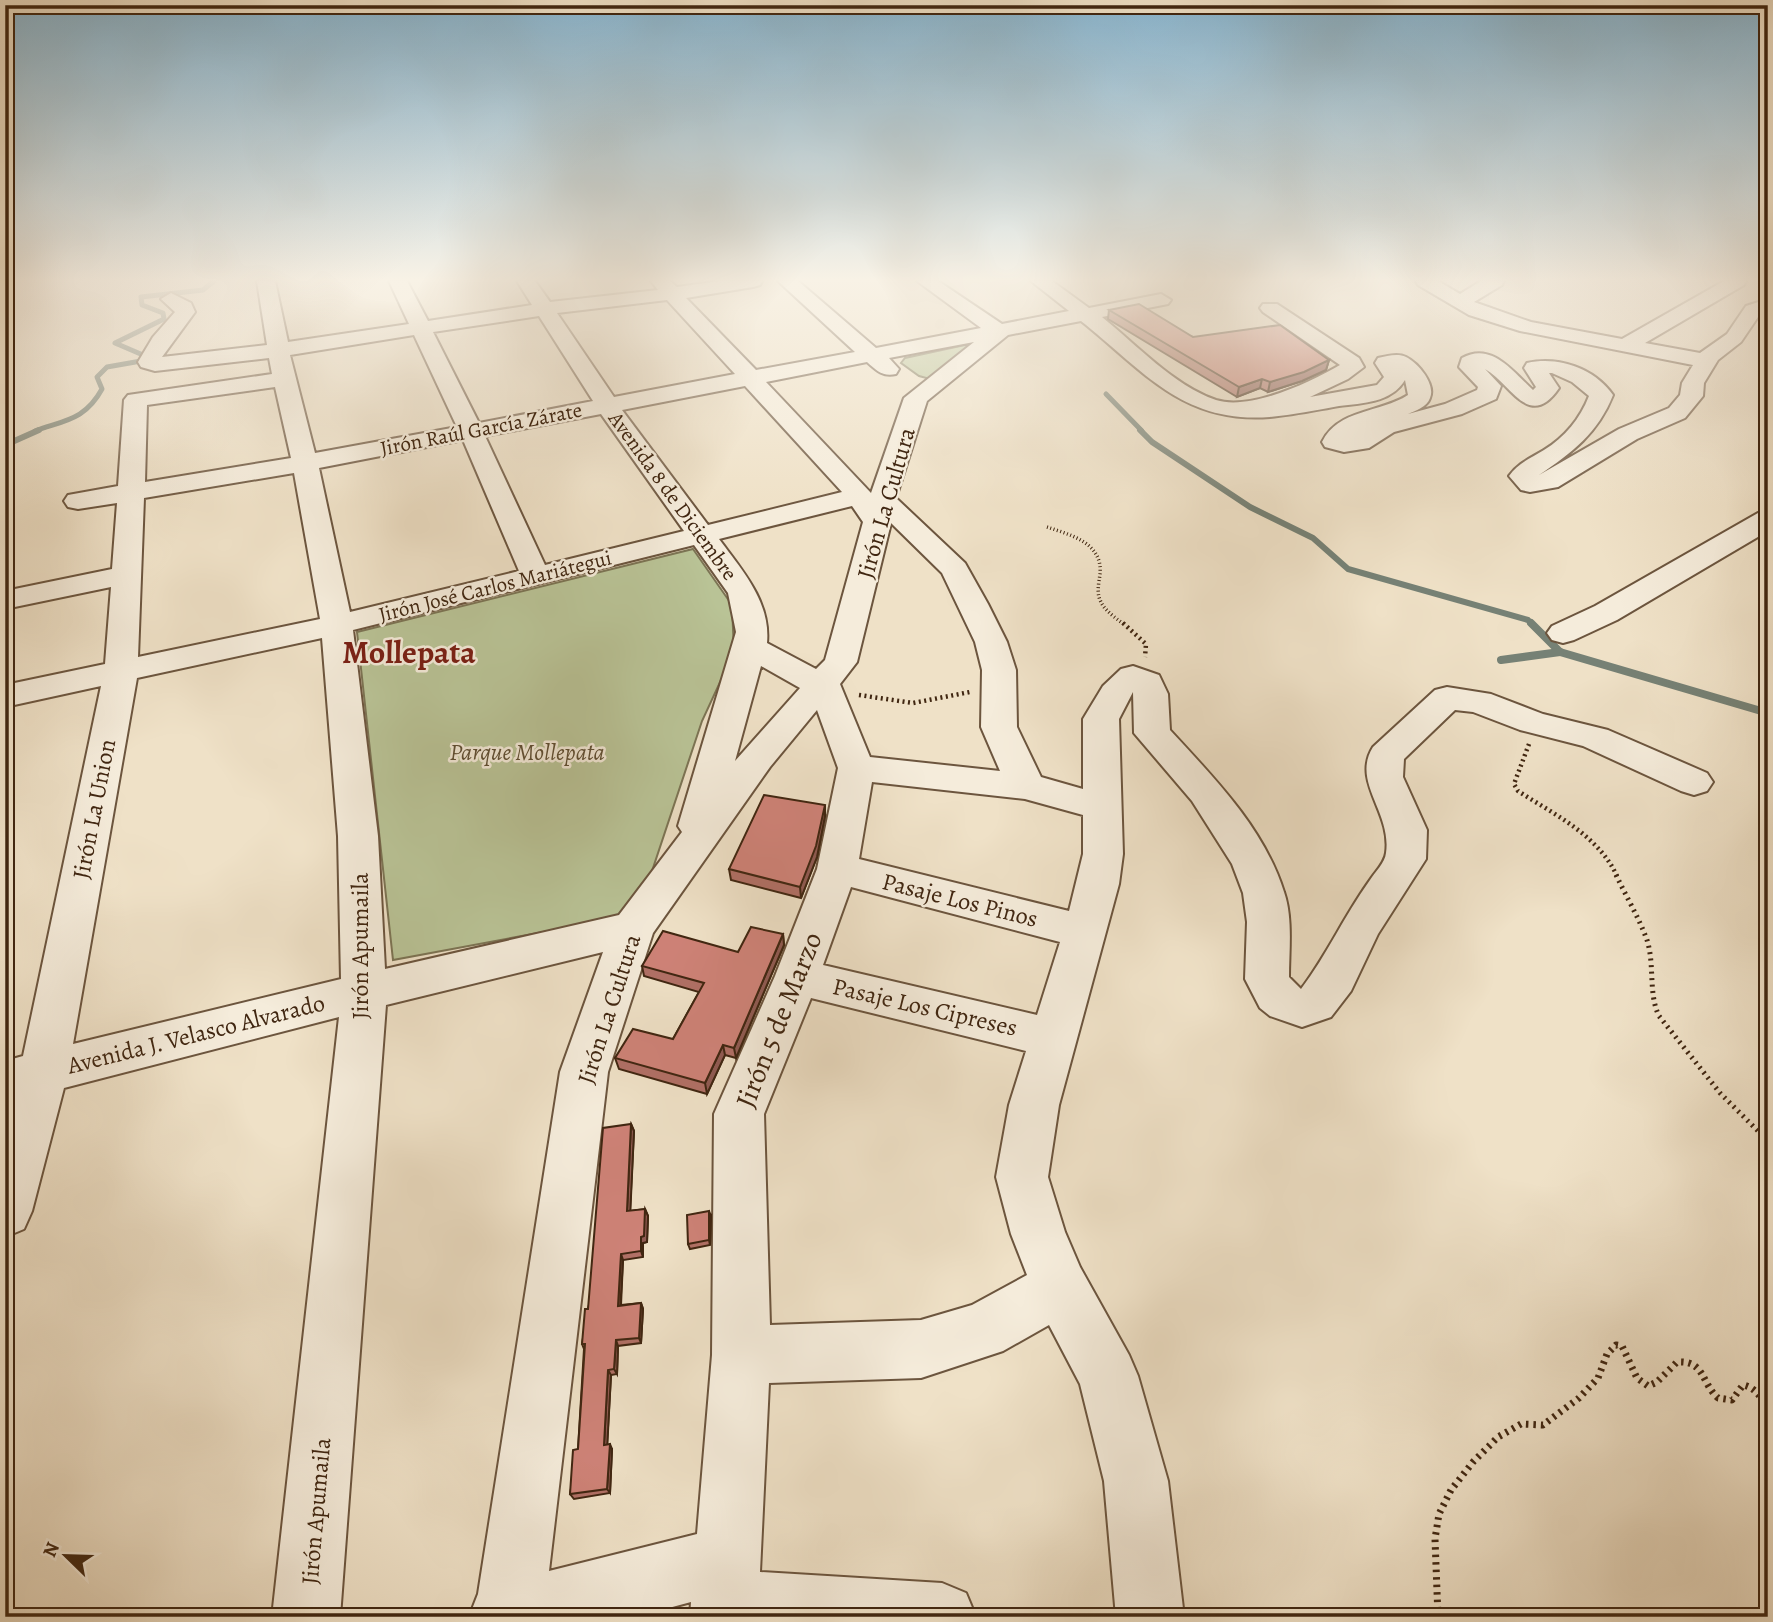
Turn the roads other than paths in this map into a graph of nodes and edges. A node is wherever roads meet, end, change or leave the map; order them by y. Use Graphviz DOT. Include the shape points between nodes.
graph roads {
  1 [pos="876,356"];
  2 [pos="152,357"];
  3 [pos="280,357"];
  4 [pos="312,357"];
  5 [pos="433,357"];
  6 [pos="575,357"];
  7 [pos="732,357"];
  8 [pos="872,357"];
  9 [pos="969,357"];
  10 [pos="1139,357"];
  11 [pos="1342,357"];
  12 [pos="1686,357"];
  13 [pos="1711,357"];
  14 [pos="1705,360"];
  15 [pos="281,365"];
  16 [pos="753,379"];
  17 [pos="916,398"];
  18 [pos="607,405"];
  19 [pos="1222,408"];
  20 [pos="471,431"];
  21 [pos="305,463"];
  22 [pos="130,493"];
  23 [pos="78,501"];
  24 [pos="873,508"];
  25 [pos="1768,519"];
  26 [pos="702,537"];
  27 [pos="127,575"];
  28 [pos="535,575"];
  29 [pos="5,600"];
  30 [pos="337,625"];
  31 [pos="1563,634"];
  32 [pos="750,647"];
  33 [pos="121,672"];
  34 [pos="824,687"];
  35 [pos="5,696"];
  36 [pos="856,768"];
  37 [pos="1694,782"];
  38 [pos="1026,786"];
  39 [pos="1100,807"];
  40 [pos="691,852"];
  41 [pos="837,869"];
  42 [pos="633,928"];
  43 [pos="1083,932"];
  44 [pos="797,976"];
  45 [pos="364,992"];
  46 [pos="1054,1038"];
  47 [pos="25,1077"];
  48 [pos="5,1212"];
  49 [pos="1060,1287"];
  50 [pos="741,1355"];
  51 [pos="726,1593"];
  52 [pos="507,1615"];
  53 [pos="306,1617"];
  54 [pos="942,1617"];
  55 [pos="1150,1617"];
  1 -- 17 [label="street"];
  2 -- 15 [label="street" via="149,362 163,365"];
  3 -- 15 [label="street, Jirón Apumaila"];
  4 -- 15 [label="street"];
  5 -- 20 [label="street"];
  6 -- 18 [label="street, Avenida 8 de Diciembre"];
  7 -- 16 [label="street"];
  8 -- 16 [label="street, Jirón Raúl García Zárate"];
  9 -- 17 [label="street"];
  10 -- 19 [label="street" via="1187,395"];
  11 -- 19 [label="street" via="1353,367 1329,382 1269,402"];
  12 -- 14 [label="street"];
  13 -- 14 [label="street"];
  14 -- 19 [label="street" via="1691,396 1677,413 1628,434 1568,472 1539,484 1530,484 1522,476 1580,433 1601,395 1579,377 1550,366 1535,368 1548,388 1530,396 1522,394 1498,367 1475,360 1470,367 1486,379 1488,394 1450,412 1388,426 1366,442 1355,444 1335,439 1355,424 1404,409 1419,398 1419,385 1398,362 1386,363 1395,377 1381,392 1268,410"];
  15 -- 21 [label="street, Jirón Apumaila"];
  15 -- 22 [label="street, Jirón La Union" via="136,400"];
  16 -- 18 [label="street, Jirón Raúl García Zárate"];
  16 -- 24 [label="street"];
  17 -- 24 [label="street, Jirón La Cultura"];
  18 -- 20 [label="street, Jirón Raúl García Zárate"];
  18 -- 26 [label="street, Avenida 8 de Diciembre"];
  20 -- 21 [label="street, Jirón Raúl García Zárate"];
  20 -- 28 [label="street"];
  21 -- 22 [label="street, Jirón Raúl García Zárate"];
  21 -- 30 [label="street, Jirón Apumaila"];
  22 -- 23 [label="street, Jirón Raúl García Zárate"];
  22 -- 27 [label="street, Jirón La Union"];
  24 -- 26 [label="street, Jirón José Carlos Mariátegui"];
  24 -- 34 [label="street, Jirón La Cultura" via="841,662"];
  24 -- 38 [label="street" via="955,569 991,642 999,670 999,727"];
  25 -- 31 [label="street"];
  26 -- 28 [label="street, Jirón José Carlos Mariátegui"];
  26 -- 32 [label="street, Avenida 8 de Diciembre" via="743,593 752,632"];
  27 -- 29 [label="street"];
  27 -- 33 [label="street, Jirón La Union"];
  28 -- 30 [label="street, Jirón José Carlos Mariátegui"];
  30 -- 33 [label="street, Jirón José Carlos Mariátegui"];
  30 -- 45 [label="street, Jirón Apumaila" via="358,836"];
  32 -- 34 [label="street"];
  32 -- 40 [label="street, Avenida 8 de Diciembre"];
  33 -- 35 [label="street, Jirón José Carlos Mariátegui"];
  33 -- 47 [label="street, Jirón La Union"];
  34 -- 36 [label="street"];
  34 -- 40 [label="street, Jirón La Cultura" via="757,758"];
  36 -- 38 [label="street"];
  36 -- 41 [label="street, Jirón 5 de Marzo"];
  37 -- 39 [label="street" via="1595,738 1479,702 1447,698 1386,755 1384,777 1406,830 1406,859 1360,927 1335,978 1315,1004 1302,1007 1276,995 1267,979 1268,922 1264,893 1252,863 1205,792 1152,733 1151,694 1147,682 1140,678 1133,677 1120,686 1101,719"];
  38 -- 39 [label="street"];
  39 -- 43 [label="street" via="1103,854"];
  40 -- 42 [label="street, Jirón La Cultura"];
  41 -- 43 [label="street, Pasaje Los Pinos"];
  41 -- 44 [label="street, Jirón 5 de Marzo"];
  42 -- 45 [label="street, Avenida J. Velasco Alvarado"];
  42 -- 52 [label="street, Jirón La Cultura" via="584,1072"];
  43 -- 46 [label="street"];
  44 -- 46 [label="street, Pasaje Los Cipreses"];
  44 -- 50 [label="street, Jirón 5 de Marzo" via="738,1114"];
  45 -- 47 [label="street, Avenida J. Velasco Alvarado"];
  45 -- 53 [label="street, Jirón Apumaila"];
  46 -- 49 [label="street" via="1032,1116 1022,1177"];
  47 -- 48 [label="street, Jirón La Union"];
  49 -- 50 [label="street" via="983,1331 921,1349"];
  49 -- 55 [label="street" via="1108,1376 1136,1481"];
  50 -- 51 [label="street, Jirón 5 de Marzo"];
  51 -- 52 [label="street"];
  51 -- 54 [label="street"];
}
